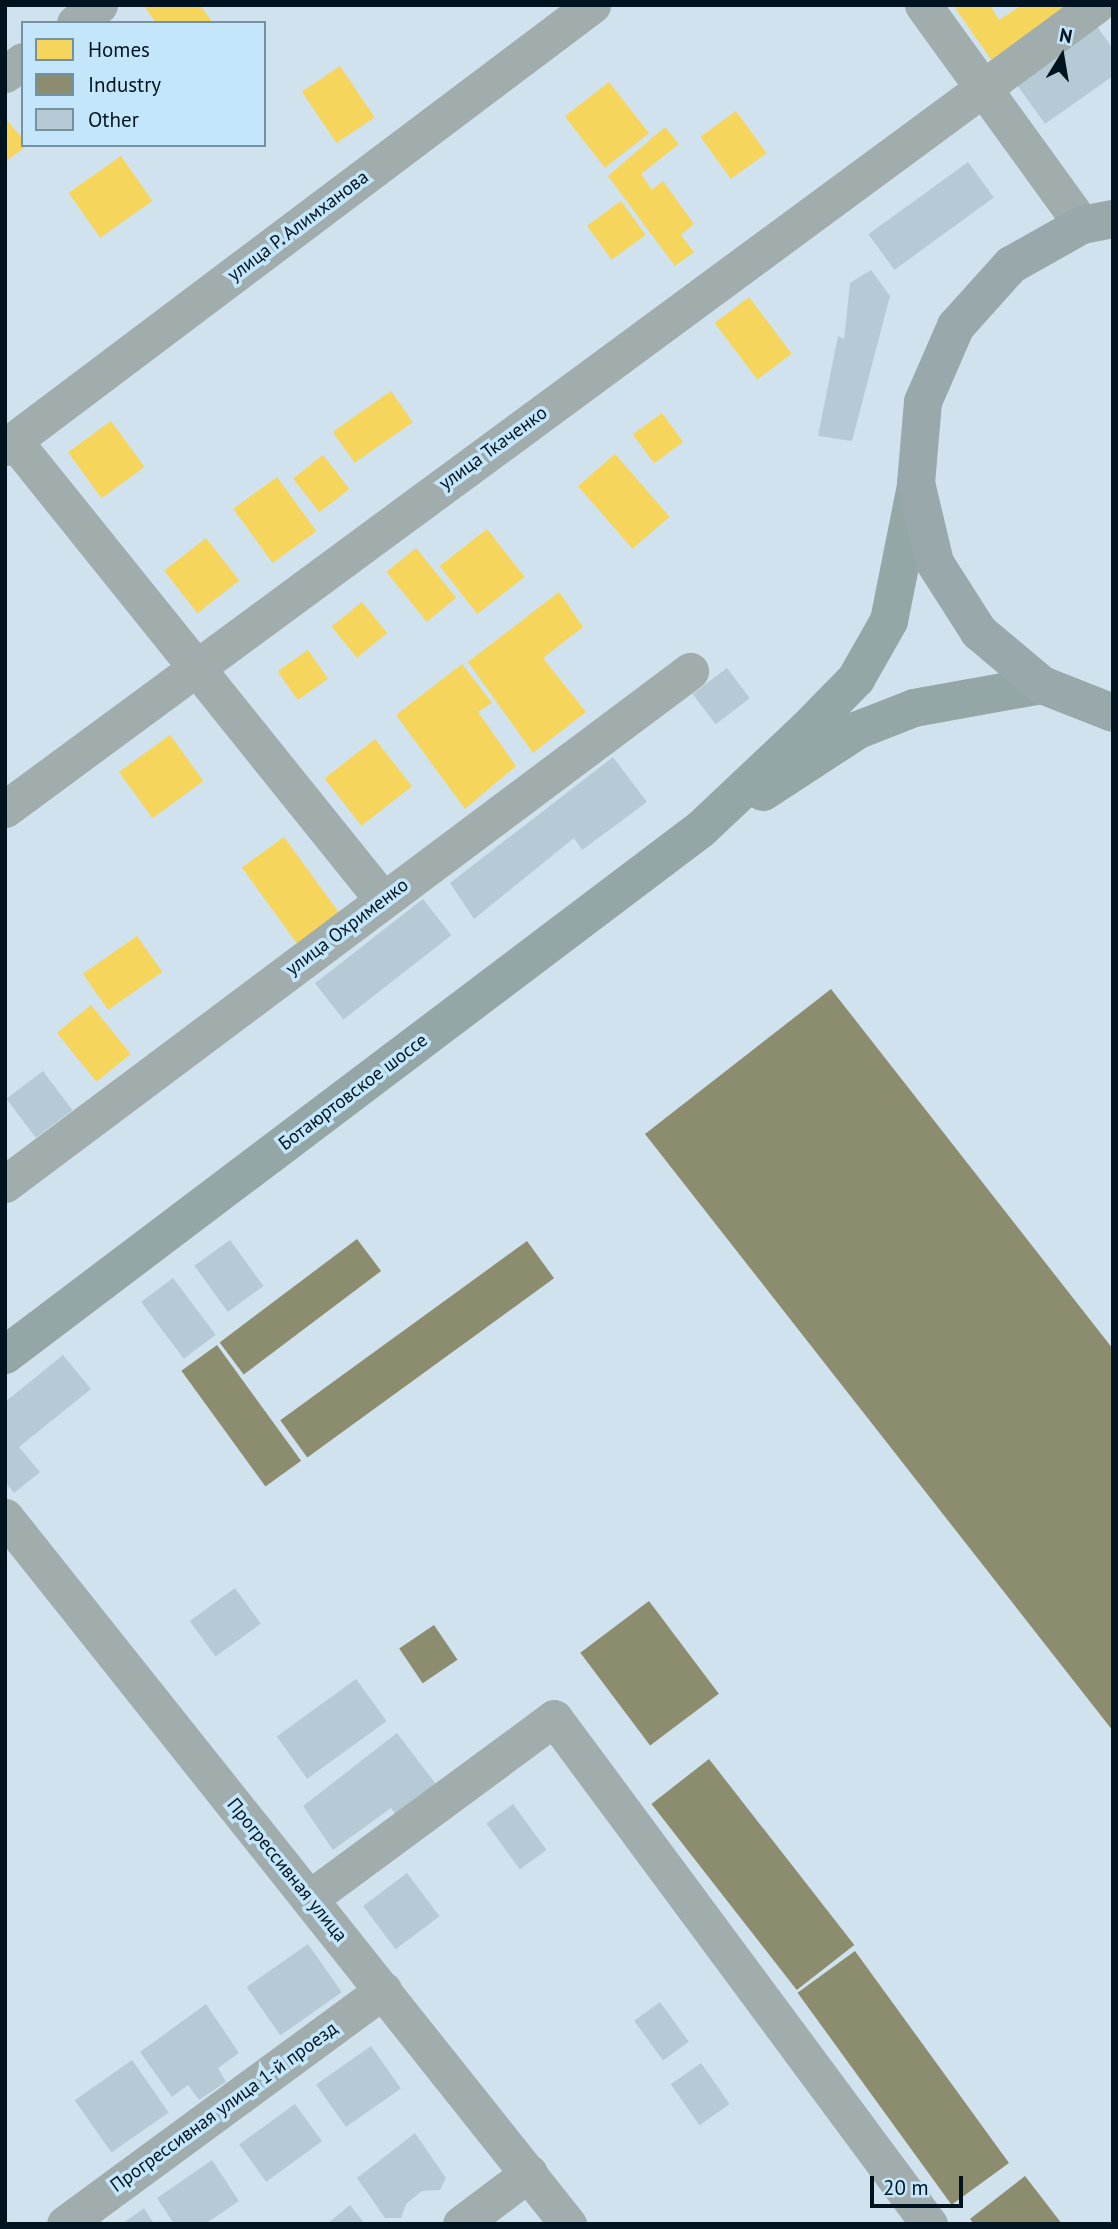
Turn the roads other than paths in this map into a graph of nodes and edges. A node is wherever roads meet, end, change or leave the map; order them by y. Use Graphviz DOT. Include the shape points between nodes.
graph roads {
  1 [pos="99,5"];
  2 [pos="592,5"];
  3 [pos="923,5"];
  4 [pos="1096,5"];
  5 [pos="78,21"];
  6 [pos="21,62"];
  7 [pos="5,74"];
  8 [pos="981,88"];
  9 [pos="1098,222"];
  10 [pos="10,444"];
  11 [pos="916,483"];
  12 [pos="195,669"];
  13 [pos="690,671"];
  14 [pos="1042,685"];
  15 [pos="1113,712"];
  16 [pos="5,809"];
  17 [pos="701,829"];
  18 [pos="383,900"];
  19 [pos="5,1184"];
  20 [pos="5,1355"];
  21 [pos="5,1517"];
  22 [pos="310,1898"];
  23 [pos="383,1990"];
  24 [pos="529,2173"];
  25 [pos="65,2224"];
  26 [pos="461,2224"];
  27 [pos="568,2224"];
  28 [pos="929,2224"];
  1 -- 5 [label="street"];
  2 -- 10 [label="street, улица Р. Алимханова"];
  3 -- 8 [label="street"];
  4 -- 8 [label="street, улица Ткаченко"];
  6 -- 7 [label="street"];
  8 -- 9 [label="street"];
  8 -- 12 [label="street, улица Ткаченко"];
  9 -- 11 [label="highway" via="1011,265 956,326 923,401"];
  10 -- 12 [label="street"];
  11 -- 14 [label="highway" via="943,575 979,632"];
  11 -- 17 [label="main road" via="889,621 856,679"];
  12 -- 16 [label="street, улица Ткаченко"];
  12 -- 18 [label="street"];
  13 -- 18 [label="street, улица Охрименко"];
  14 -- 15 [label="highway"];
  14 -- 17 [label="main road" via="914,708 858,730"];
  17 -- 20 [label="main road, Ботаюртовское шоссе"];
  18 -- 19 [label="street, улица Охрименко"];
  21 -- 22 [label="street, Прогрессивная улица"];
  22 -- 23 [label="street, Прогрессивная улица"];
  22 -- 28 [label="street" via="554,1718"];
  23 -- 24 [label="street, Прогрессивная улица"];
  23 -- 25 [label="street, Прогрессивная улица 1-й проезд"];
  24 -- 26 [label="street"];
  24 -- 27 [label="street, Прогрессивная улица"];
}
